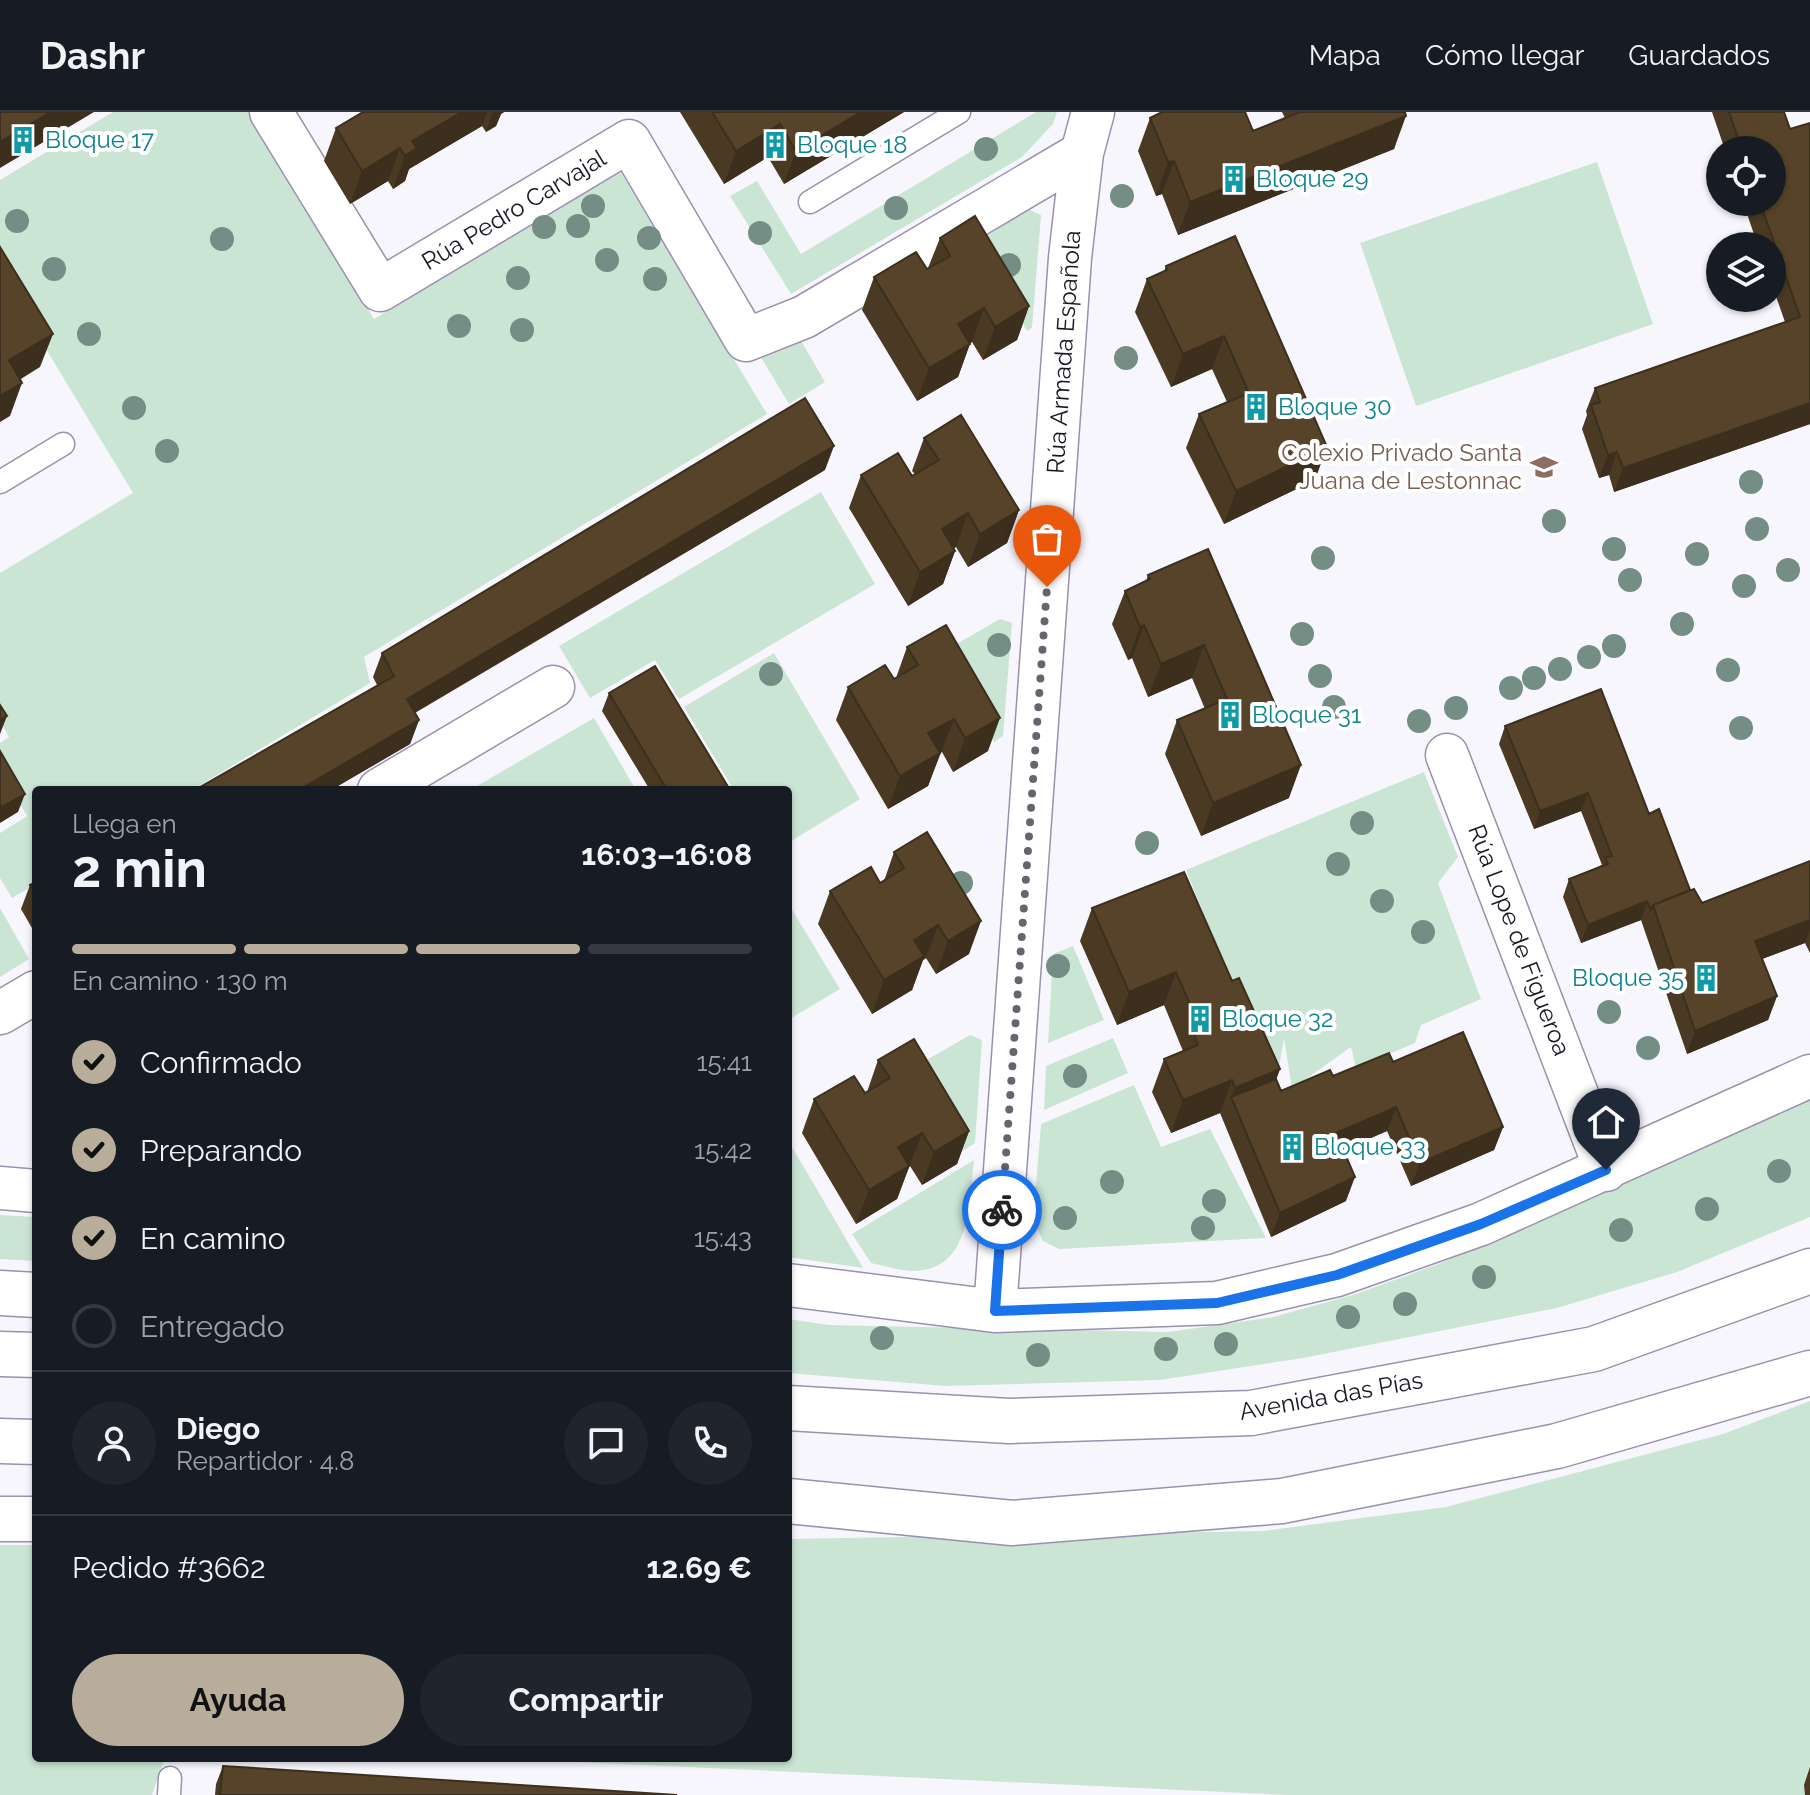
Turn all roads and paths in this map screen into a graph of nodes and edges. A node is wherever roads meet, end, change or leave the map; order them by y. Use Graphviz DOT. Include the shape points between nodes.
graph roads {
  1 [pos="271,112"];
  2 [pos="959,112"];
  3 [pos="1093,112"];
  4 [pos="1082,153"];
  5 [pos="810,202"];
  6 [pos="63,444"];
  7 [pos="0,482"];
  8 [pos="553,687"];
  9 [pos="1447,755"];
  10 [pos="386,786"];
  11 [pos="32,994"];
  12 [pos="0,1013"];
  13 [pos="1810,1076"];
  14 [pos="1606,1170"];
  15 [pos="0,1188"];
  16 [pos="32,1191"];
  17 [pos="1810,1271"];
  18 [pos="792,1286"];
  19 [pos="0,1293"];
  20 [pos="32,1295"];
  21 [pos="995,1311"];
  22 [pos="0,1354"];
  23 [pos="32,1355"];
  24 [pos="1810,1373"];
  25 [pos="792,1408"];
  26 [pos="0,1441"];
  27 [pos="32,1442"];
  28 [pos="792,1501"];
  29 [pos="0,1519"];
  30 [pos="32,1519"];
  31 [pos="792,1522"];
  32 [pos="1012,1523"];
  1 -- 4 [label="street, Rúa Pedro Carvajal" via="380,290 629,141 746,340 804,317"];
  2 -- 5 [label="lane"];
  3 -- 4 [label="street, Rúa Armada Española"];
  4 -- 21 [label="street, Rúa Armada Española" via="1064,333"];
  6 -- 7 [label="lane"];
  8 -- 10 [label="street"];
  9 -- 14 [label="street, Rúa Lope de Figueroa"];
  11 -- 12 [label="street"];
  13 -- 14 [label="street"];
  14 -- 21 [label="street" via="1481,1224 1337,1275 1217,1303"];
  15 -- 16 [label="street"];
  17 -- 25 [label="highway, Avenida das Pías" via="1594,1349 1251,1413 1009,1421"];
  18 -- 21 [label="street"];
  19 -- 20 [label="highway"];
  22 -- 23 [label="highway"];
  24 -- 32 [label="highway" via="1557,1446 1282,1501"];
  26 -- 27 [label="highway"];
  28 -- 32 [label="highway"];
  29 -- 30 [label="highway"];
  31 -- 32 [label="highway"];
}
